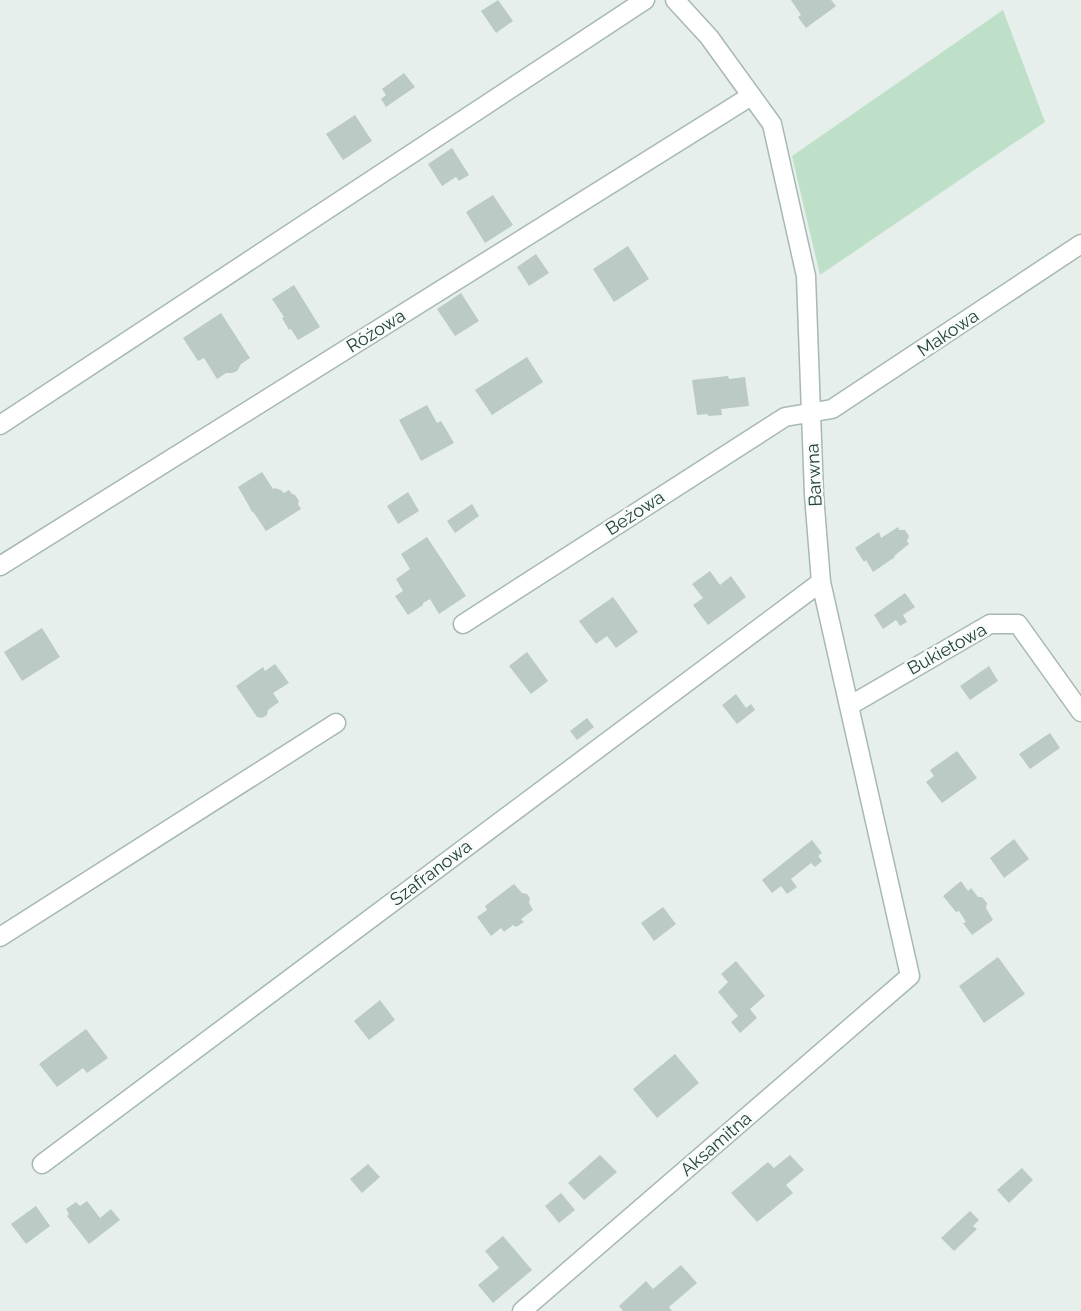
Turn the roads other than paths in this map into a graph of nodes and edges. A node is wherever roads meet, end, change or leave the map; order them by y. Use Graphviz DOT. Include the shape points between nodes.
graph roads {
  1 [pos="645,0"];
  2 [pos="675,0"];
  3 [pos="751,96"];
  4 [pos="1081,244"];
  5 [pos="811,413"];
  6 [pos="0,424"];
  7 [pos="0,566"];
  8 [pos="821,582"];
  9 [pos="463,624"];
  10 [pos="849,706"];
  11 [pos="1081,712"];
  12 [pos="336,723"];
  13 [pos="0,937"];
  14 [pos="910,976"];
  15 [pos="42,1164"];
  16 [pos="522,1311"];
  1 -- 6 [label="street"];
  2 -- 3 [label="street, Barwna" via="709,37"];
  3 -- 5 [label="street, Barwna" via="772,124 806,276"];
  3 -- 7 [label="street, Różowa"];
  4 -- 5 [label="street, Makowa" via="832,409"];
  5 -- 8 [label="street, Barwna"];
  5 -- 9 [label="street, Beżowa" via="785,417"];
  8 -- 10 [label="street, Barwna"];
  8 -- 15 [label="street, Szafranowa"];
  10 -- 11 [label="street, Bukietowa" via="990,624 1018,624"];
  10 -- 14 [label="street, Barwna"];
  12 -- 13 [label="street"];
  14 -- 16 [label="street, Aksamitna"];
}
